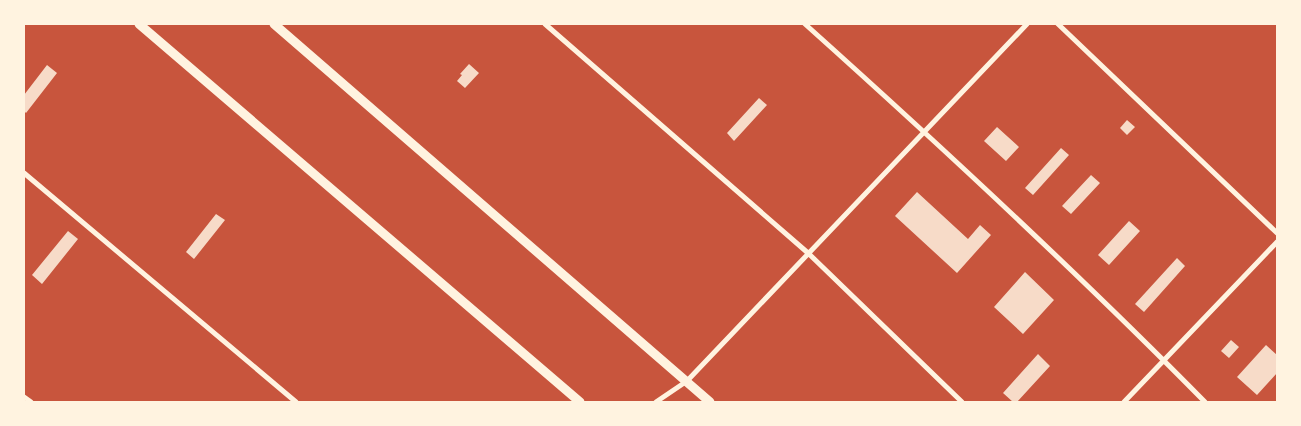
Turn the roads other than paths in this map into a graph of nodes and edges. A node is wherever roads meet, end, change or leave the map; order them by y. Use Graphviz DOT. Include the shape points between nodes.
graph roads {
  1 [pos="139,24"];
  2 [pos="274,24"];
  3 [pos="545,24"];
  4 [pos="804,24"];
  5 [pos="1026,24"];
  6 [pos="1058,24"];
  7 [pos="924,131"];
  8 [pos="24,173"];
  9 [pos="1277,233"];
  10 [pos="1277,242"];
  11 [pos="808,253"];
  12 [pos="1164,360"];
  13 [pos="687,381"];
  14 [pos="24,397"];
  15 [pos="31,402"];
  16 [pos="296,402"];
  17 [pos="580,402"];
  18 [pos="656,402"];
  19 [pos="710,402"];
  20 [pos="962,402"];
  21 [pos="1124,402"];
  22 [pos="1205,402"];
  1 -- 17 [label="street"];
  2 -- 13 [label="street"];
  3 -- 11 [label="street"];
  4 -- 7 [label="street"];
  5 -- 7 [label="street"];
  6 -- 9 [label="street"];
  7 -- 11 [label="street"];
  7 -- 12 [label="street"];
  8 -- 16 [label="street"];
  10 -- 12 [label="street"];
  11 -- 13 [label="street"];
  11 -- 20 [label="street"];
  12 -- 21 [label="street"];
  12 -- 22 [label="street"];
  13 -- 18 [label="street"];
  13 -- 19 [label="street"];
  14 -- 15 [label="street"];
}
